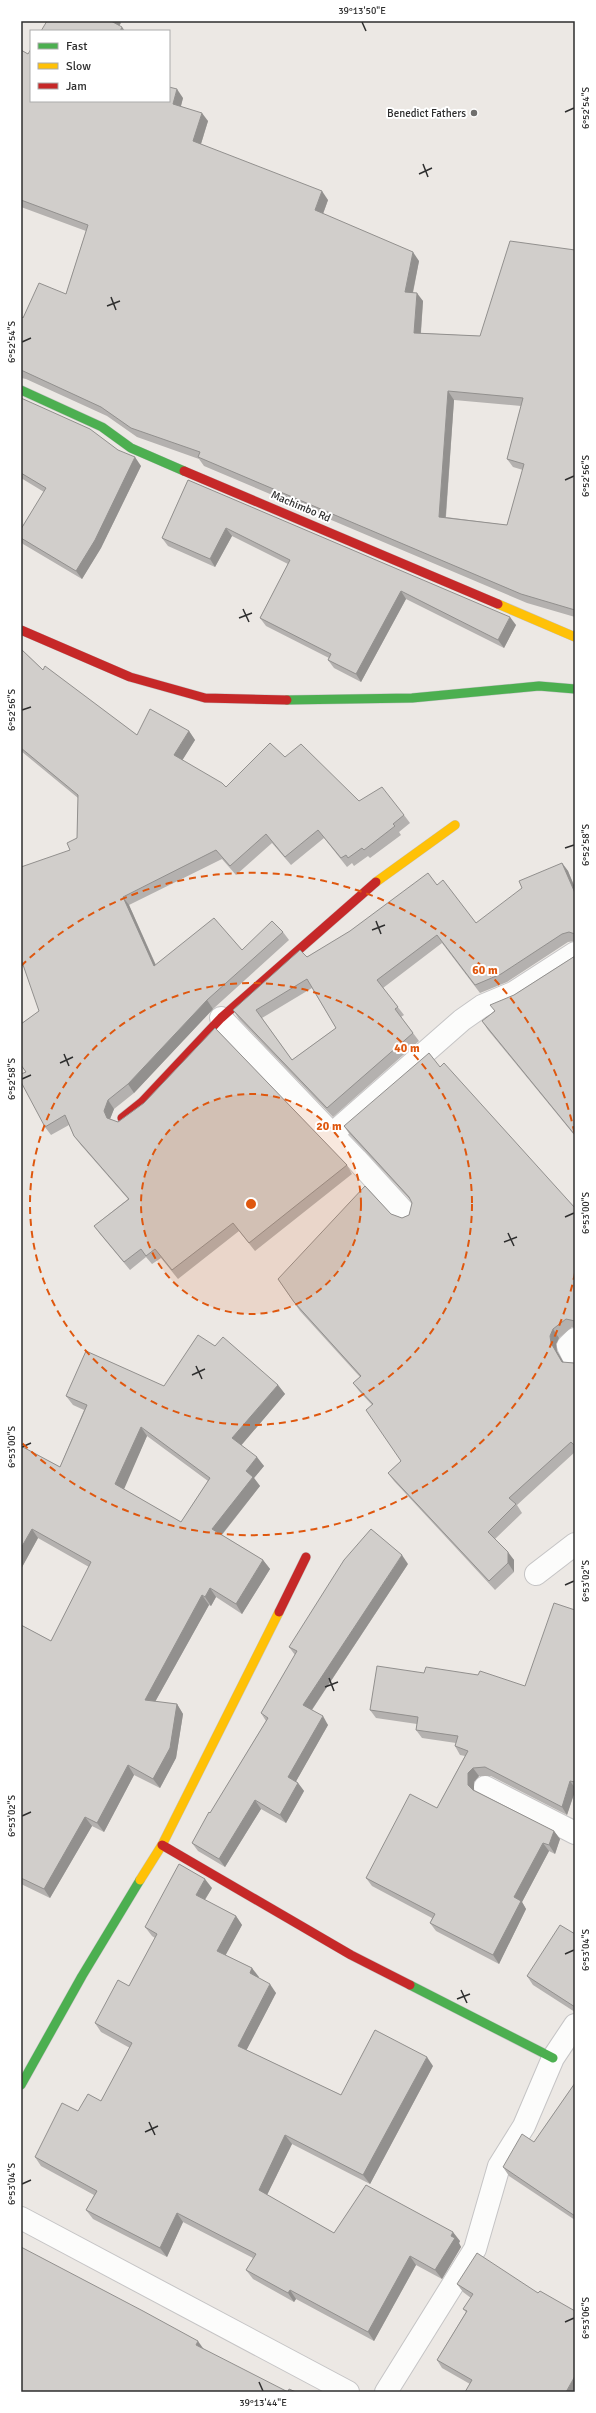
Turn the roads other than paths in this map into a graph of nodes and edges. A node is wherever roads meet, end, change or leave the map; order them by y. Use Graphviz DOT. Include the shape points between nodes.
graph roads {
  1 [pos="21,390"];
  2 [pos="21,630"];
  3 [pos="575,637"];
  4 [pos="575,689"];
  5 [pos="455,825"];
  6 [pos="573,963"];
  7 [pos="221,1018"];
  8 [pos="122,1118"];
  9 [pos="332,1134"];
  10 [pos="406,1214"];
  11 [pos="575,1339"];
  12 [pos="575,1360"];
  13 [pos="575,1544"];
  14 [pos="306,1557"];
  15 [pos="536,1574"];
  16 [pos="485,1787"];
  17 [pos="575,1833"];
  18 [pos="162,1845"];
  19 [pos="575,2025"];
  20 [pos="553,2058"];
  21 [pos="21,2085"];
  22 [pos="21,2218"];
  23 [pos="348,2392"];
  24 [pos="386,2392"];
  1 -- 3 [label="street, Machimbo Rd" via="102,427 131,448"];
  2 -- 4 [label="street" via="130,677 205,698 309,701 412,698 539,686"];
  5 -- 7 [label="street" via="363,891"];
  6 -- 9 [label="street" via="552,967 513,993 482,1006 462,1020"];
  7 -- 8 [label="street" via="142,1102"];
  7 -- 9 [label="street"];
  9 -- 10 [label="street"];
  11 -- 12 [label="street" via="568,1346"];
  13 -- 15 [label="street"];
  14 -- 18 [label="street"];
  16 -- 17 [label="street"];
  18 -- 20 [label="street" via="351,1955"];
  18 -- 21 [label="street" via="82,1976"];
  19 -- 20 [label="street"];
  20 -- 24 [label="street" via="524,2126 499,2166 475,2249"];
  22 -- 23 [label="street"];
}
